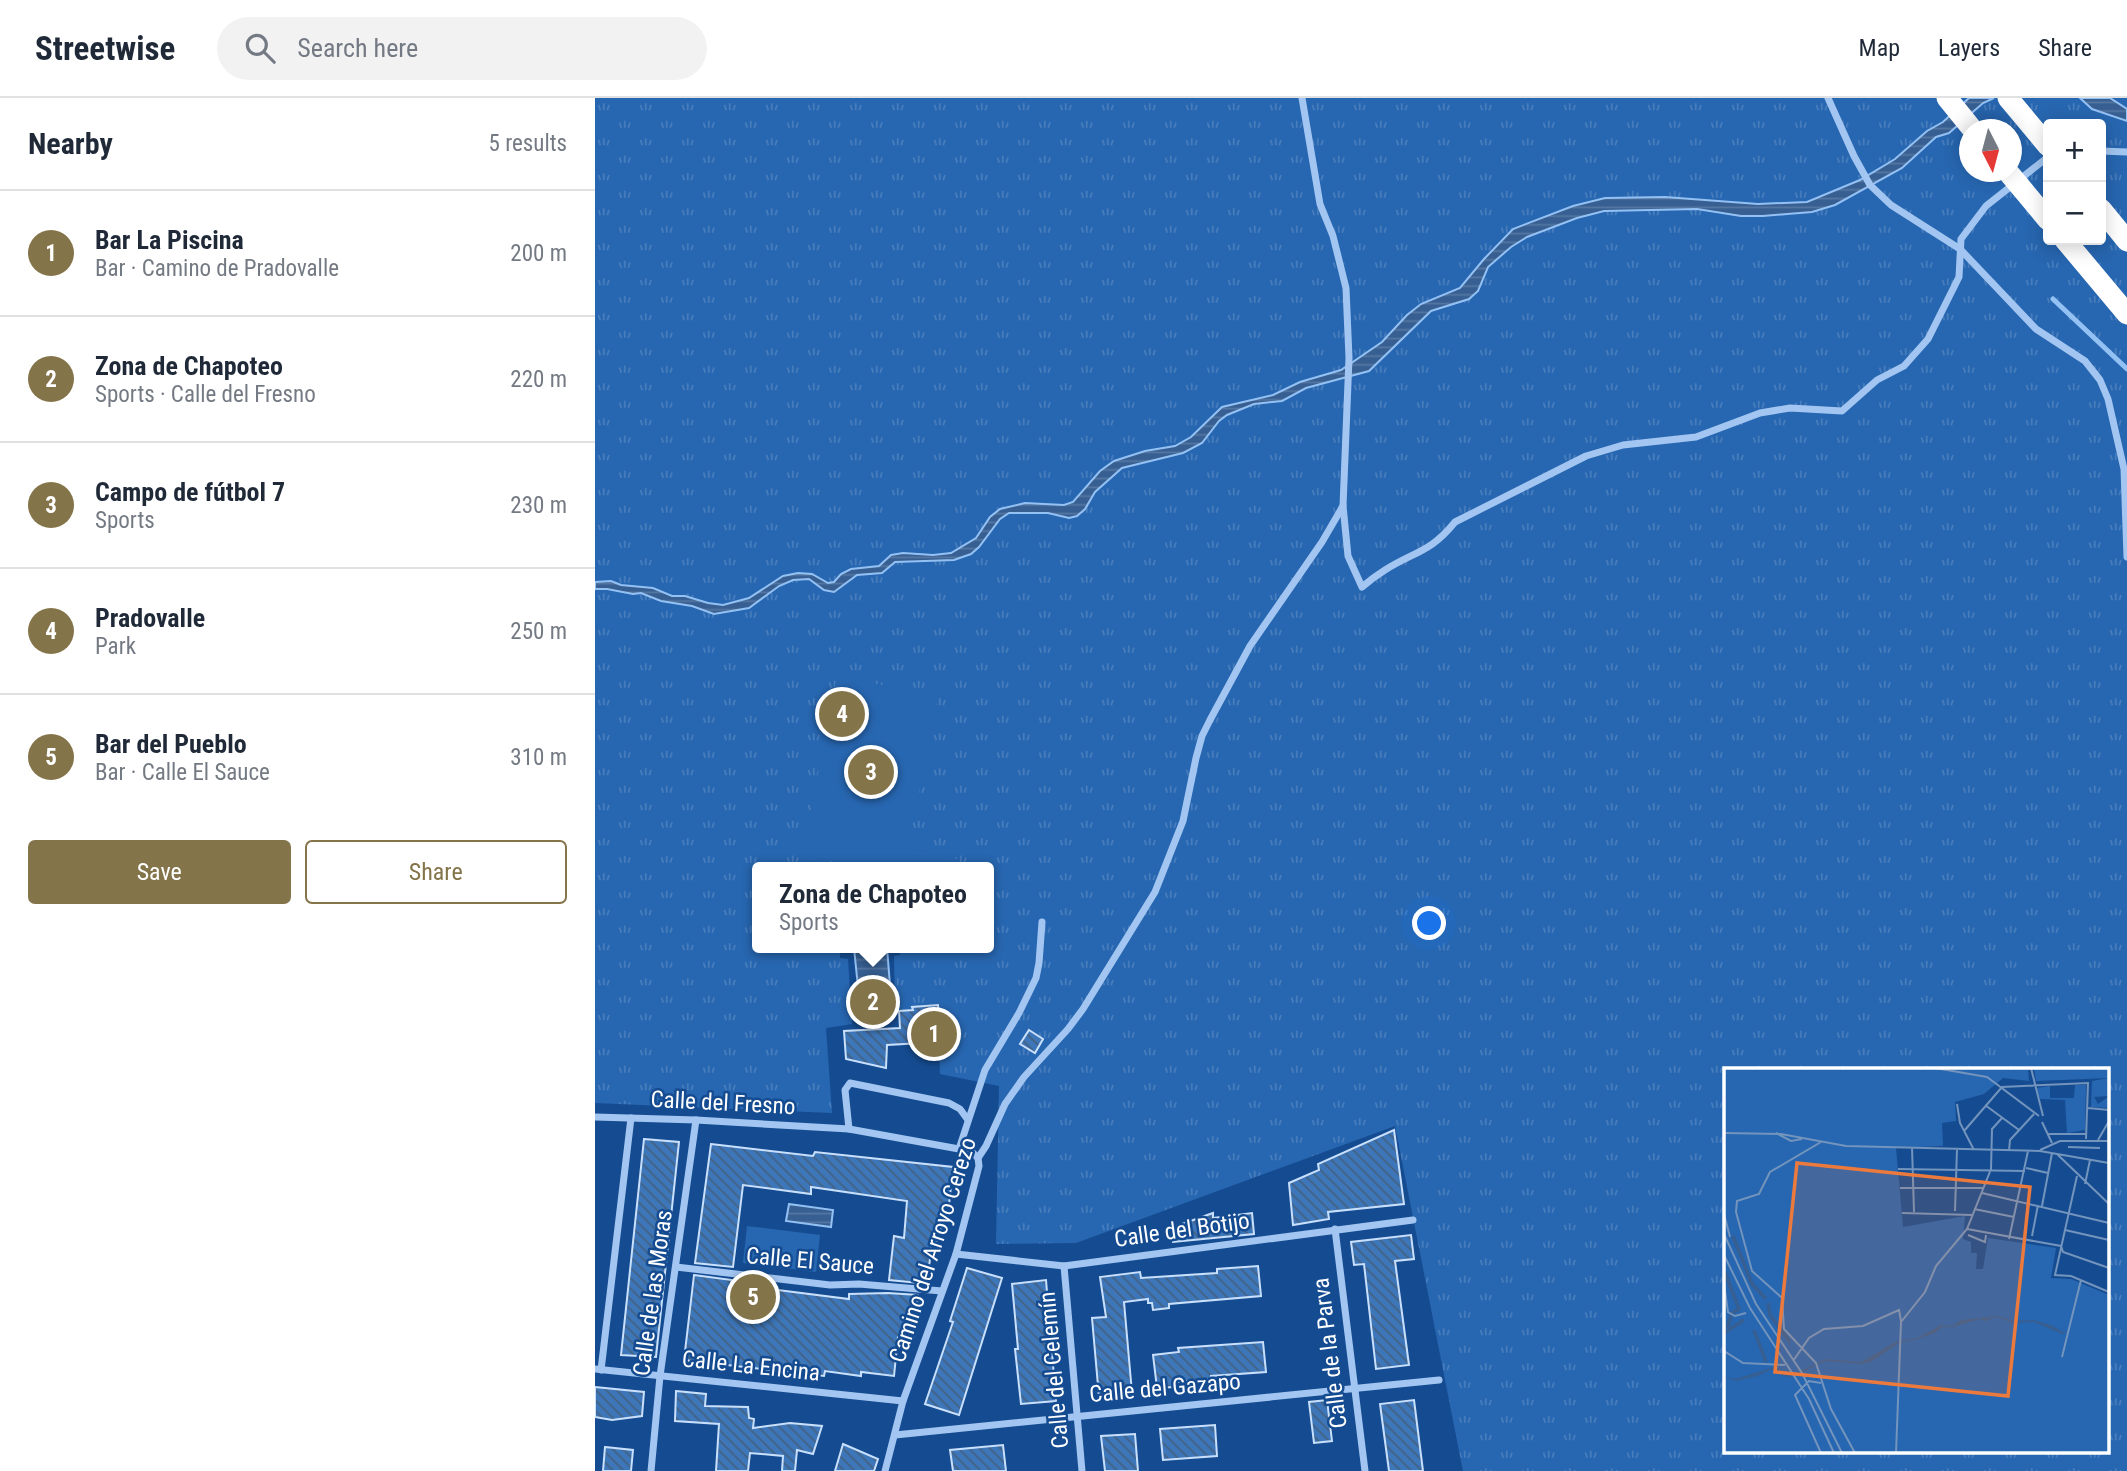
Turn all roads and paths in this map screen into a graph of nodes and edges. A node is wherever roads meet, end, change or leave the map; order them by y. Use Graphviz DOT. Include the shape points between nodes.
graph roads {
  1 [pos="1301,98"];
  2 [pos="1828,98"];
  3 [pos="1947,98"];
  4 [pos="2008,98"];
  5 [pos="1964,119"];
  6 [pos="2043,140"];
  7 [pos="2106,151"];
  8 [pos="2127,152"];
  9 [pos="2043,161"];
  10 [pos="2016,182"];
  11 [pos="2043,214"];
  12 [pos="2106,215"];
  13 [pos="2127,241"];
  14 [pos="2069,245"];
  15 [pos="1960,249"];
  16 [pos="2127,314"];
  17 [pos="1343,506"];
  18 [pos="2127,557"];
  19 [pos="1042,922"];
  20 [pos="595,1117"];
  21 [pos="631,1118"];
  22 [pos="696,1120"];
  23 [pos="968,1120"];
  24 [pos="849,1129"];
  25 [pos="959,1149"];
  26 [pos="978,1158"];
  27 [pos="1413,1220"];
  28 [pos="1335,1229"];
  29 [pos="956,1254"];
  30 [pos="1064,1266"];
  31 [pos="676,1267"];
  32 [pos="942,1291"];
  33 [pos="598,1369"];
  34 [pos="660,1377"];
  35 [pos="1439,1380"];
  36 [pos="1353,1389"];
  37 [pos="903,1401"];
  38 [pos="1077,1415"];
  39 [pos="895,1435"];
  40 [pos="651,1471"];
  41 [pos="885,1471"];
  42 [pos="1082,1471"];
  43 [pos="1365,1471"];
  1 -- 17 [label="street, Camino del Arroyo Cerezo" via="1320,204 1346,288 1349,358"];
  2 -- 15 [label="street" via="1870,185 1891,205"];
  3 -- 5 [label="highway"];
  4 -- 6 [label="highway"];
  7 -- 8 [label="street"];
  9 -- 15 [label="street" via="1986,206 1961,239"];
  10 -- 11 [label="highway, bridge"];
  12 -- 13 [label="highway"];
  14 -- 16 [label="highway"];
  15 -- 17 [label="street, Camino del Arroyo Cerezo" via="1959,277 1928,340 1904,366 1877,380 1842,411 1790,408 1759,413 1696,437 1623,445 1585,456 1455,522 1420,554 1386,569 1362,587 1347,556"];
  15 -- 18 [label="street" via="2036,329 2085,361 2100,380 2124,469"];
  17 -- 26 [label="street, Camino del Arroyo Cerezo" via="1250,646 1214,711 1202,736 1183,821 1155,892 1083,1009 1005,1104"];
  19 -- 23 [label="street" via="1035,978 985,1069"];
  20 -- 21 [label="street, Calle del Fresno"];
  21 -- 22 [label="street, Calle del Fresno"];
  21 -- 33 [label="street"];
  22 -- 24 [label="street, Calle del Fresno"];
  22 -- 31 [label="street, Calle de las Moras"];
  23 -- 24 [label="street" via="949,1103 849,1083 845,1090"];
  23 -- 25 [label="street"];
  24 -- 25 [label="street, Calle del Fresno"];
  25 -- 26 [label="street, Calle del Fresno"];
  26 -- 29 [label="street, Camino del Arroyo Cerezo"];
  27 -- 28 [label="street, Calle del Botijo"];
  28 -- 30 [label="street, Calle del Botijo"];
  28 -- 36 [label="street, Calle de la Parva"];
  29 -- 30 [label="street, Calle del Botijo"];
  29 -- 32 [label="street, Camino del Arroyo Cerezo"];
  30 -- 38 [label="street, Calle del Celemín"];
  31 -- 32 [label="street, Calle El Sauce" via="830,1285"];
  31 -- 34 [label="street, Calle de las Moras"];
  32 -- 37 [label="street, Camino del Arroyo Cerezo"];
  33 -- 34 [label="street, Calle La Encina"];
  34 -- 37 [label="street, Calle La Encina"];
  34 -- 40 [label="street, Calle de las Moras"];
  35 -- 36 [label="street, Calle del Gazapo"];
  36 -- 38 [label="street, Calle del Gazapo"];
  36 -- 43 [label="street, Calle de la Parva"];
  37 -- 39 [label="street, Camino del Arroyo Cerezo"];
  38 -- 39 [label="street, Calle del Gazapo"];
  38 -- 42 [label="street, Calle del Celemín"];
  39 -- 41 [label="street, Camino del Arroyo Cerezo"];
}
